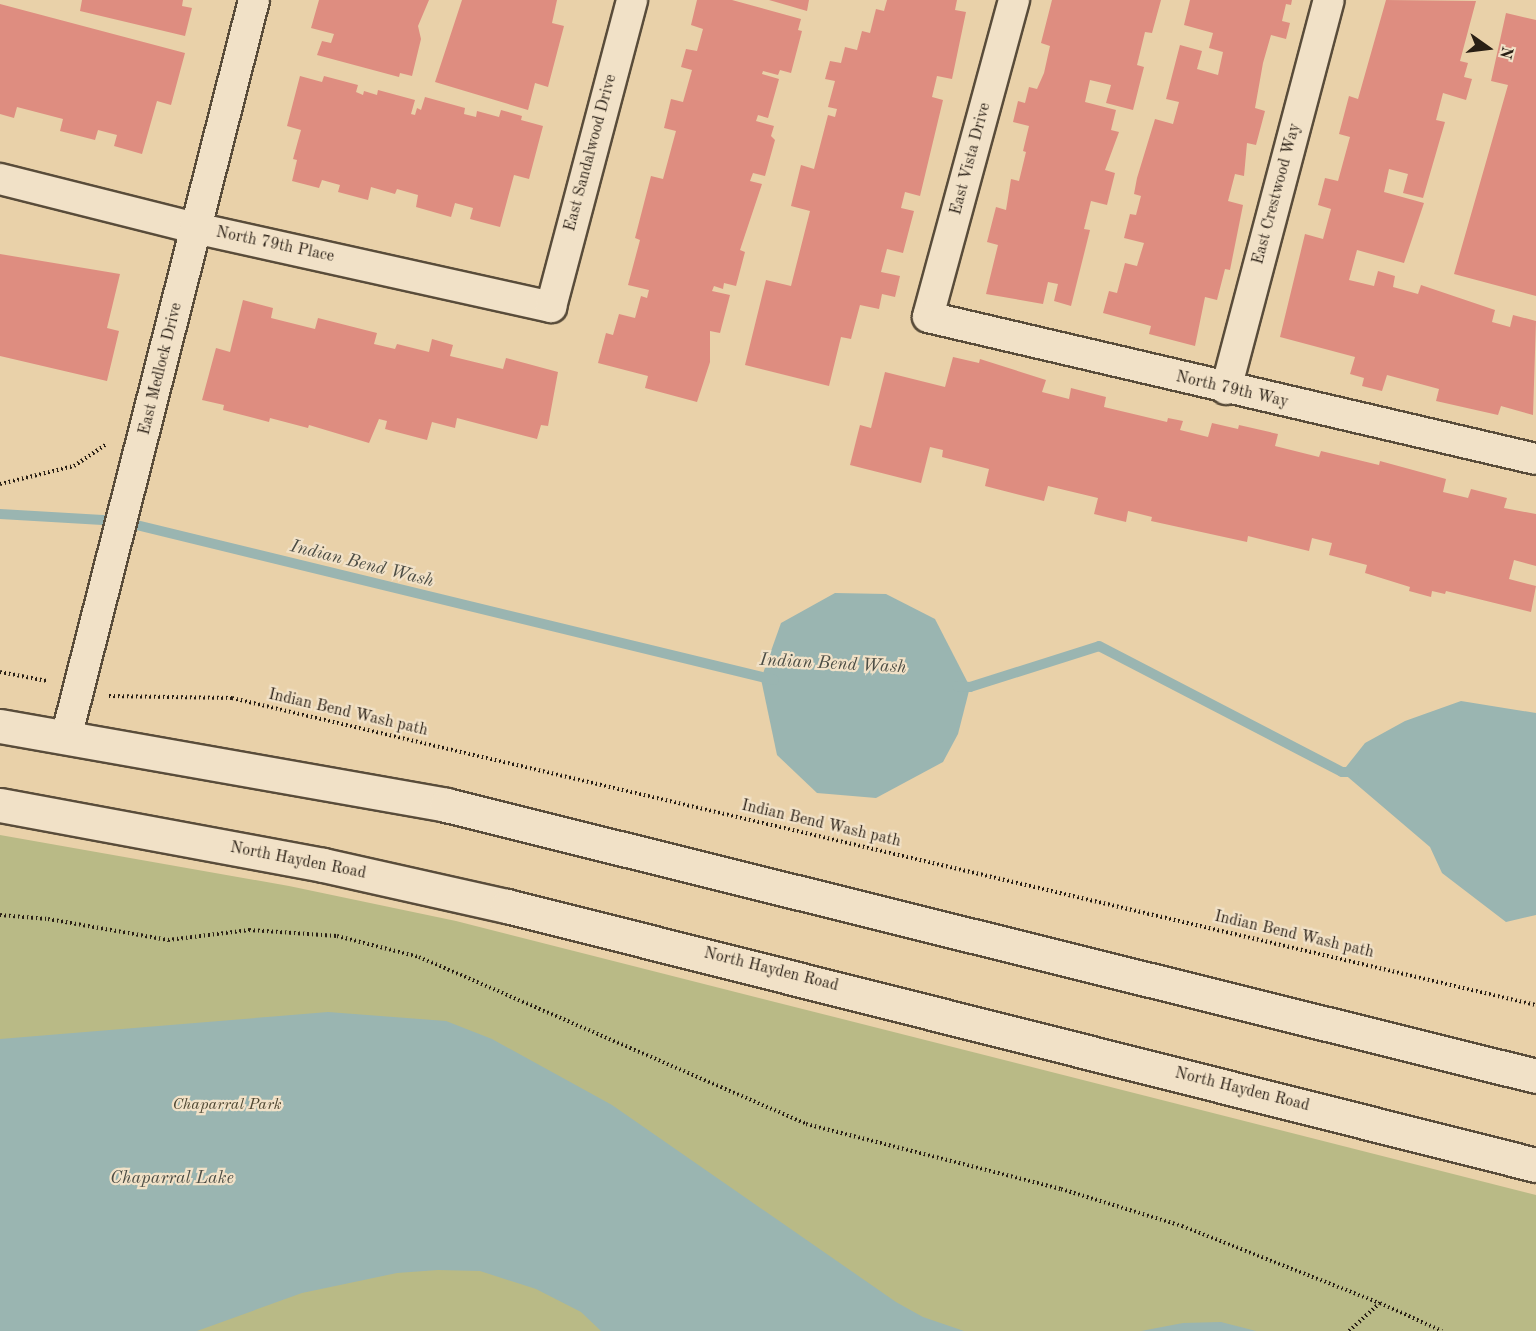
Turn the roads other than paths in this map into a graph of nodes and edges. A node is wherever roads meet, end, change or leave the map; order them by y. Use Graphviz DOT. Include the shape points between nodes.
graph roads {
  1 [pos="254,0"];
  2 [pos="632,0"];
  3 [pos="1014,0"];
  4 [pos="1329,0"];
  5 [pos="0,178"];
  6 [pos="195,228"];
  7 [pos="550,307"];
  8 [pos="928,317"];
  9 [pos="1226,389"];
  10 [pos="1536,459"];
  11 [pos="0,726"];
  12 [pos="66,738"];
  13 [pos="0,805"];
  14 [pos="1536,1076"];
  15 [pos="1536,1165"];
  1 -- 6 [label="street, East Medlock Drive"];
  2 -- 7 [label="street, East Sandalwood Drive"];
  3 -- 8 [label="street, East Vista Drive"];
  4 -- 9 [label="street, East Crestwood Way"];
  5 -- 6 [label="street, North 79th Place"];
  6 -- 7 [label="street, North 79th Place"];
  6 -- 12 [label="street, East Medlock Drive"];
  8 -- 9 [label="street, North 79th Way"];
  9 -- 10 [label="street, North 79th Way"];
  11 -- 12 [label="main road"];
  12 -- 14 [label="main road" via="457,807"];
  13 -- 15 [label="main road, North Hayden Road" via="323,865 507,906"];
}
